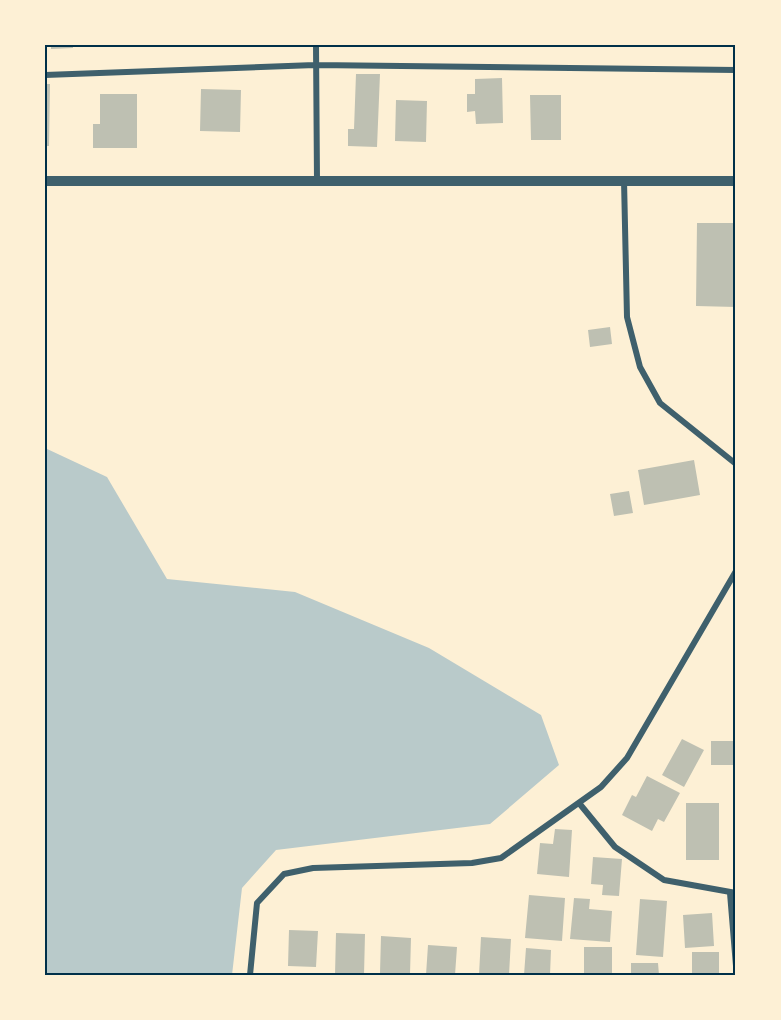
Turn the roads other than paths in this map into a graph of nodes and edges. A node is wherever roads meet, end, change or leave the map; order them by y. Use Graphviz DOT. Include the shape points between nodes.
graph roads {
  1 [pos="316,45"];
  2 [pos="315,65"];
  3 [pos="736,70"];
  4 [pos="45,75"];
  5 [pos="624,180"];
  6 [pos="45,181"];
  7 [pos="317,181"];
  8 [pos="736,181"];
  9 [pos="736,464"];
  10 [pos="736,571"];
  11 [pos="579,803"];
  12 [pos="733,893"];
  13 [pos="736,966"];
  14 [pos="250,975"];
  1 -- 2 [label="street"];
  2 -- 3 [label="street"];
  2 -- 4 [label="street"];
  2 -- 7 [label="street"];
  5 -- 7 [label="street"];
  5 -- 8 [label="street"];
  5 -- 9 [label="street" via="627,317 640,367 660,403"];
  6 -- 7 [label="street"];
  10 -- 11 [label="street" via="627,758 602,787"];
  11 -- 12 [label="street" via="615,847 664,880"];
  11 -- 14 [label="street" via="501,858 472,863 313,868 284,874 257,903"];
  12 -- 13 [label="street"];
}
